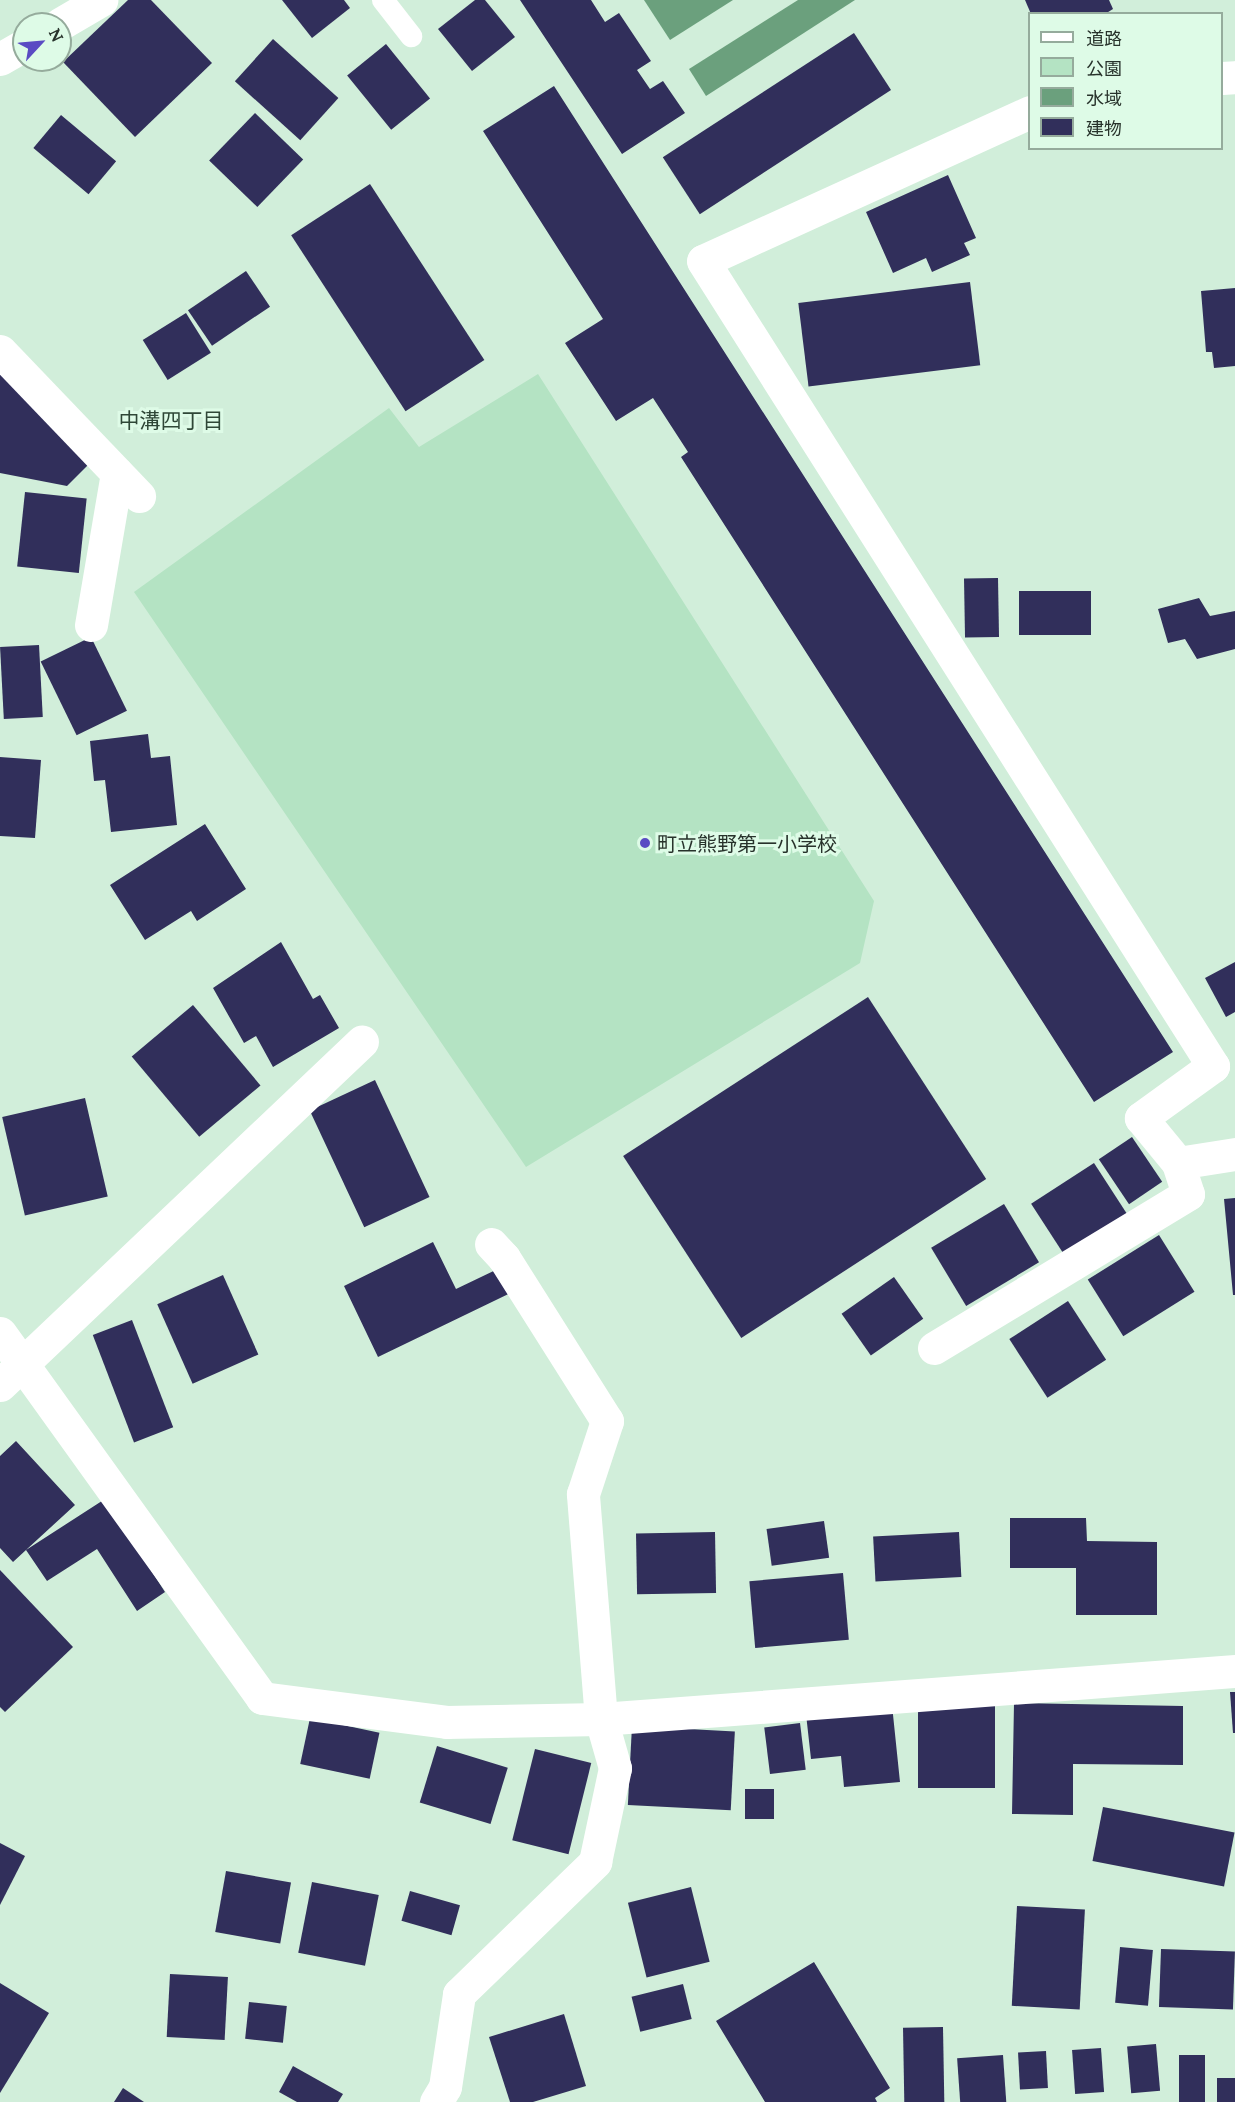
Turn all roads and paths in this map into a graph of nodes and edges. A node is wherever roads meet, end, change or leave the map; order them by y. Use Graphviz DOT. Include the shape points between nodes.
graph roads {
  1 [pos="101,0"];
  2 [pos="383,0"];
  3 [pos="72,17"];
  4 [pos="411,36"];
  5 [pos="1028,112"];
  6 [pos="0,351"];
  7 [pos="91,625"];
  8 [pos="362,1041"];
  9 [pos="1235,1154"];
  10 [pos="1178,1163"];
  11 [pos="490,1244"];
  12 [pos="0,1333"];
  13 [pos="934,1348"];
  14 [pos="23,1363"];
  15 [pos="0,1385"];
  16 [pos="1235,1671"];
  17 [pos="601,1719"];
  18 [pos="436,2102"];
  1 -- 3 [label="street"];
  2 -- 4 [label="lane"];
  5 -- 10 [label="street" via="703,261 1213,1066 1141,1118"];
  6 -- 7 [label="street" via="128,484"];
  8 -- 14 [label="street"];
  9 -- 10 [label="street"];
  10 -- 13 [label="street" via="1188,1194"];
  11 -- 17 [label="street" via="504,1258 607,1421 583,1494"];
  12 -- 14 [label="street"];
  14 -- 15 [label="street"];
  14 -- 17 [label="street" via="262,1698 446,1722"];
  16 -- 17 [label="street"];
  17 -- 18 [label="street" via="615,1768 595,1862 459,1994 445,2087"];
}
